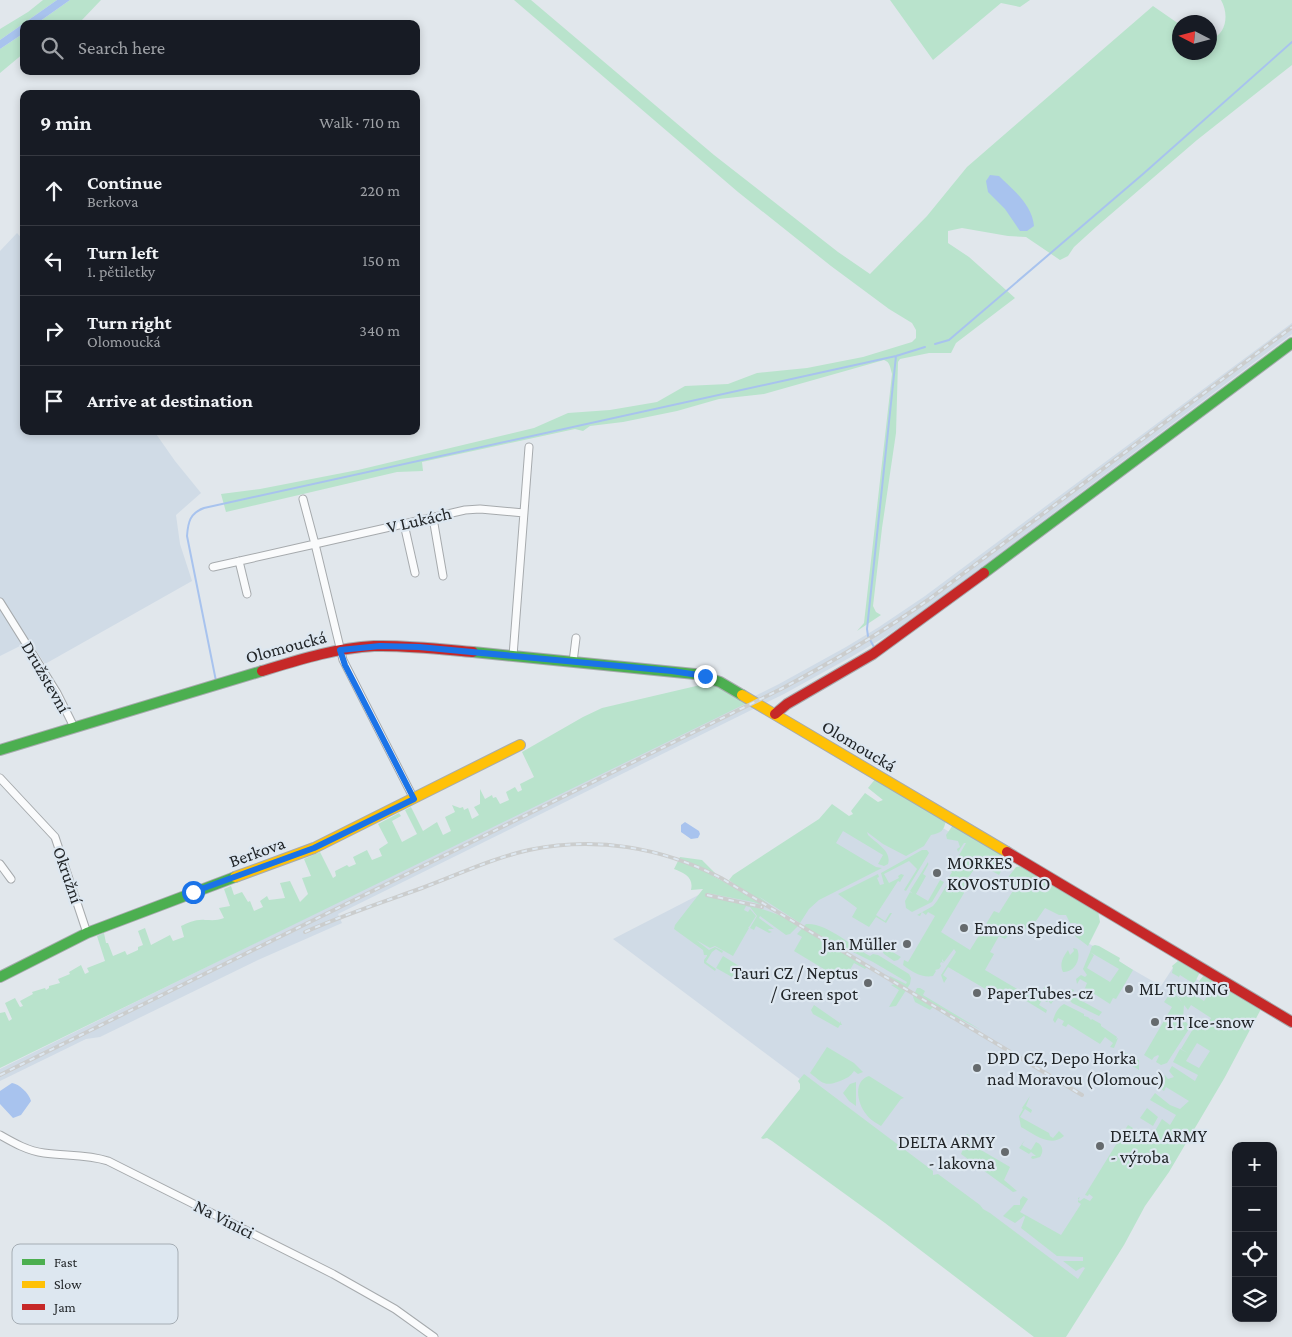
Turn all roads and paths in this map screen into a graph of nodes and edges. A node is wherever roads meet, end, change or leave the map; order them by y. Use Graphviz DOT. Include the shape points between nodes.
graph roads {
  1 [pos="1292,343"];
  2 [pos="529,447"];
  3 [pos="303,499"];
  4 [pos="524,513"];
  5 [pos="433,518"];
  6 [pos="404,524"];
  7 [pos="315,544"];
  8 [pos="239,561"];
  9 [pos="213,566"];
  10 [pos="415,574"];
  11 [pos="442,576"];
  12 [pos="247,594"];
  13 [pos="0,602"];
  14 [pos="576,638"];
  15 [pos="340,650"];
  16 [pos="513,656"];
  17 [pos="573,662"];
  18 [pos="775,714"];
  19 [pos="74,727"];
  20 [pos="520,745"];
  21 [pos="0,750"];
  22 [pos="0,778"];
  23 [pos="414,799"];
  24 [pos="0,864"];
  25 [pos="11,879"];
  26 [pos="87,933"];
  27 [pos="0,977"];
  28 [pos="1292,1022"];
  29 [pos="0,1135"];
  30 [pos="434,1337"];
  1 -- 18 [label="street" via="876,652"];
  2 -- 4 [label="street"];
  3 -- 7 [label="street"];
  4 -- 5 [label="street, V Lukách" via="471,509"];
  4 -- 16 [label="street"];
  5 -- 6 [label="street, V Lukách"];
  5 -- 11 [label="street"];
  6 -- 7 [label="street, V Lukách"];
  6 -- 10 [label="street"];
  7 -- 8 [label="street, V Lukách"];
  7 -- 15 [label="street"];
  8 -- 9 [label="street, V Lukách"];
  8 -- 12 [label="street"];
  13 -- 19 [label="street, Družstevní" via="58,693"];
  14 -- 17 [label="street"];
  15 -- 16 [label="street, Olomoucká" via="397,646"];
  15 -- 19 [label="street, Olomoucká"];
  15 -- 23 [label="street"];
  16 -- 17 [label="street, Olomoucká"];
  17 -- 18 [label="street, Olomoucká" via="705,676"];
  18 -- 28 [label="street, Olomoucká"];
  19 -- 21 [label="street, Olomoucká"];
  20 -- 23 [label="street, Berkova"];
  22 -- 26 [label="street, Okružní" via="54,837"];
  23 -- 26 [label="street, Berkova" via="314,848"];
  24 -- 25 [label="street"];
  26 -- 27 [label="street, Berkova"];
  29 -- 30 [label="street, Na Vinici" via="44,1153 108,1161 332,1274 395,1309"];
}
